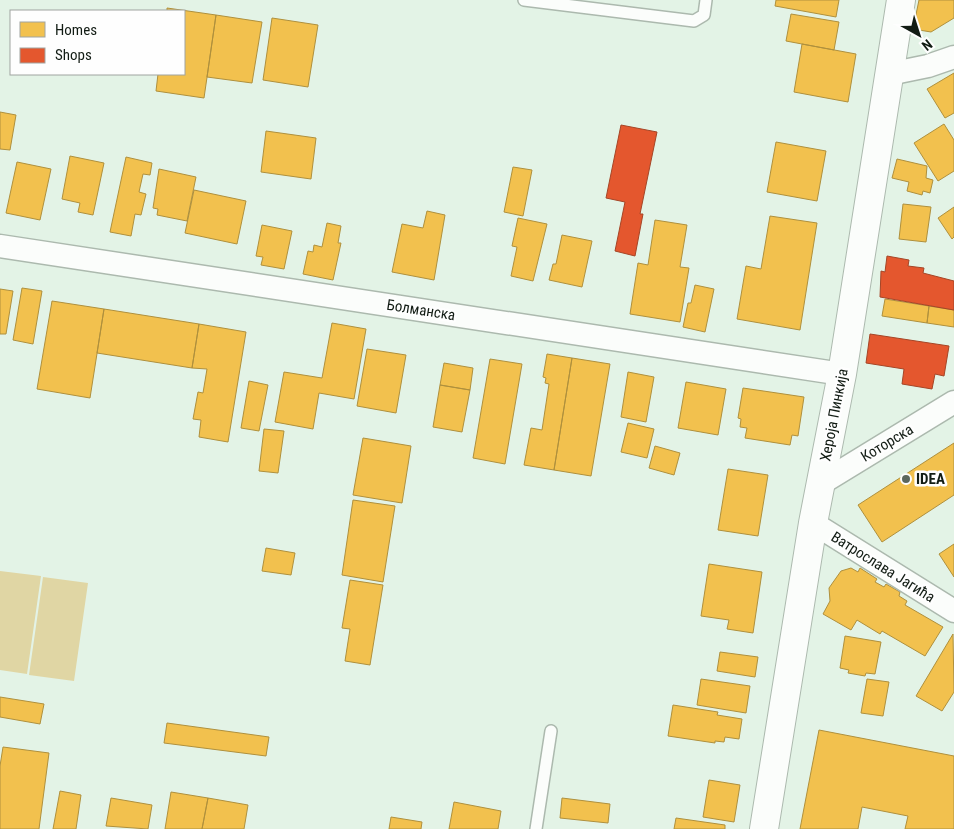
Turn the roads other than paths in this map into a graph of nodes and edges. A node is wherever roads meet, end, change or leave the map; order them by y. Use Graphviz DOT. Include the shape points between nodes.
graph roads {
  1 [pos="524,0"];
  2 [pos="706,0"];
  3 [pos="901,0"];
  4 [pos="593,4"];
  5 [pos="954,57"];
  6 [pos="889,74"];
  7 [pos="0,246"];
  8 [pos="842,374"];
  9 [pos="954,402"];
  10 [pos="820,484"];
  11 [pos="813,523"];
  12 [pos="954,611"];
  13 [pos="551,731"];
  14 [pos="536,829"];
  15 [pos="764,829"];
  1 -- 4 [label="lane"];
  2 -- 4 [label="lane" via="704,15 694,22"];
  3 -- 6 [label="street, Хероја Пинкија"];
  5 -- 6 [label="street"];
  6 -- 8 [label="street, Хероја Пинкија"];
  7 -- 8 [label="street, Болманска"];
  8 -- 10 [label="street, Хероја Пинкија"];
  9 -- 10 [label="street, Которска"];
  10 -- 11 [label="street, Хероја Пинкија"];
  11 -- 12 [label="street, Ватрослава Јагића"];
  11 -- 15 [label="street, Хероја Пинкија"];
  13 -- 14 [label="lane"];
}
